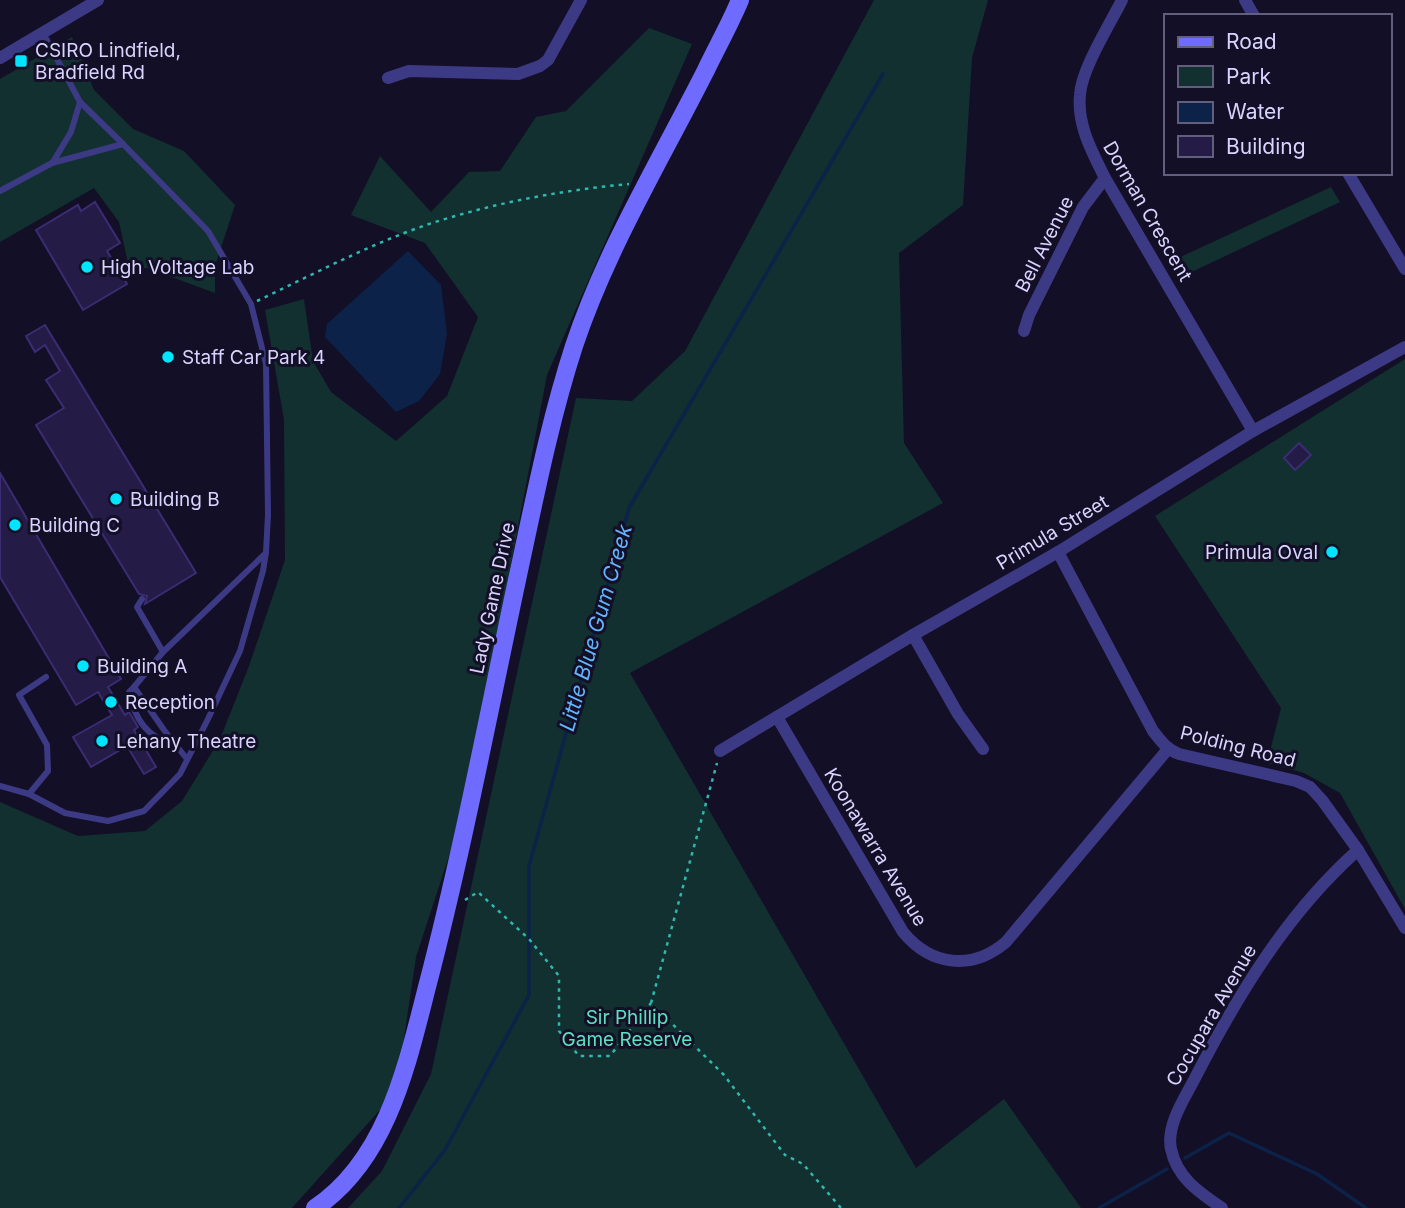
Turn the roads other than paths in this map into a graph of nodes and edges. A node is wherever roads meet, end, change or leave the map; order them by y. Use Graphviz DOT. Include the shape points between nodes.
graph roads {
  1 [pos="98,0"];
  2 [pos="581,0"];
  3 [pos="740,0"];
  4 [pos="1122,0"];
  5 [pos="43,33"];
  6 [pos="0,58"];
  7 [pos="388,78"];
  8 [pos="79,102"];
  9 [pos="123,144"];
  10 [pos="52,163"];
  11 [pos="1349,175"];
  12 [pos="1105,178"];
  13 [pos="0,191"];
  14 [pos="1405,268"];
  15 [pos="1024,331"];
  16 [pos="1405,346"];
  17 [pos="1254,431"];
  18 [pos="267,552"];
  19 [pos="1058,552"];
  20 [pos="142,599"];
  21 [pos="913,635"];
  22 [pos="163,652"];
  23 [pos="46,677"];
  24 [pos="134,687"];
  25 [pos="777,717"];
  26 [pos="176,746"];
  27 [pos="983,749"];
  28 [pos="1168,749"];
  29 [pos="720,751"];
  30 [pos="187,759"];
  31 [pos="0,786"];
  32 [pos="29,794"];
  33 [pos="1358,850"];
  34 [pos="1405,928"];
  35 [pos="315,1208"];
  36 [pos="1222,1208"];
  1 -- 5 [label="street"];
  2 -- 7 [label="street" via="548,60 531,71 408,71"];
  3 -- 35 [label="main road, Lady Game Drive" via="591,301 575,346 548,433 447,911 414,1038 386,1119 368,1154 330,1198"];
  4 -- 12 [label="street, Dorman Crescent" via="1079,94 1087,141"];
  5 -- 6 [label="street"];
  5 -- 8 [label="lane"];
  8 -- 9 [label="lane"];
  8 -- 10 [label="lane" via="71,132"];
  9 -- 10 [label="lane"];
  9 -- 18 [label="lane" via="208,230 251,304 266,364"];
  10 -- 13 [label="lane"];
  11 -- 14 [label="street"];
  12 -- 15 [label="street, Bell Avenue" via="1083,207"];
  12 -- 17 [label="street, Dorman Crescent"];
  16 -- 17 [label="street, Primula Street"];
  17 -- 19 [label="street, Primula Street"];
  18 -- 22 [label="lane"];
  18 -- 30 [label="lane" via="240,652"];
  19 -- 21 [label="street, Primula Street"];
  19 -- 28 [label="street, Polding Road" via="1153,731"];
  20 -- 22 [label="lane" via="137,607"];
  21 -- 25 [label="street, Primula Street"];
  21 -- 27 [label="street"];
  22 -- 24 [label="lane"];
  23 -- 32 [label="lane" via="19,695 47,745 48,771"];
  24 -- 26 [label="lane"];
  24 -- 26 [label="lane" via="129,692 132,707 142,725 160,741"];
  25 -- 28 [label="street, Koonawarra Avenue" via="903,932 927,954 946,960 978,958 1006,942"];
  25 -- 29 [label="street, Primula Street"];
  26 -- 30 [label="lane"];
  28 -- 33 [label="street, Polding Road" via="1310,787"];
  30 -- 32 [label="lane" via="180,774 144,811 108,821 65,813"];
  31 -- 32 [label="lane"];
  33 -- 34 [label="street, Polding Road"];
  33 -- 36 [label="street, Cocupara Avenue" via="1255,970 1174,1122 1170,1148 1180,1173"];
}
